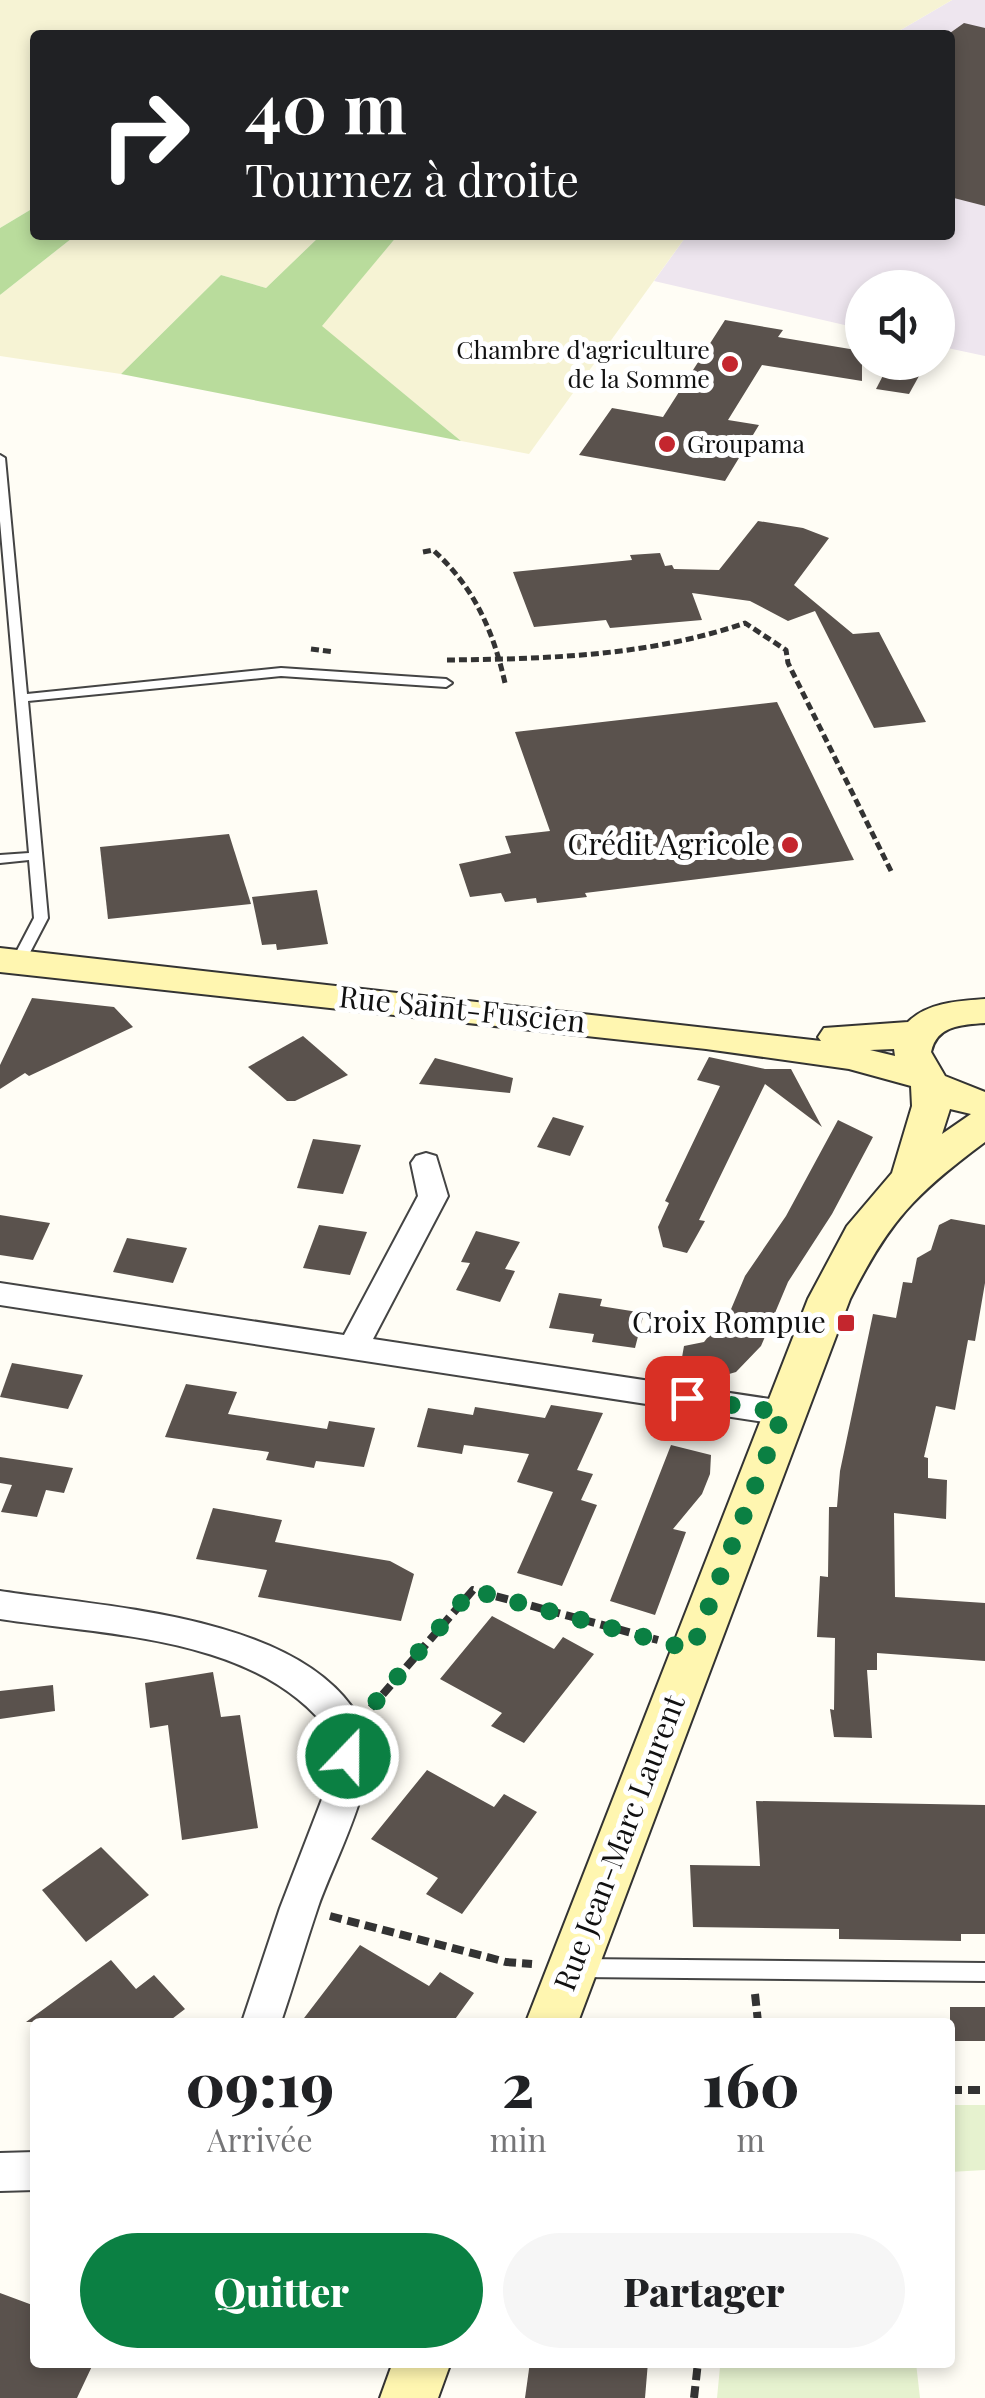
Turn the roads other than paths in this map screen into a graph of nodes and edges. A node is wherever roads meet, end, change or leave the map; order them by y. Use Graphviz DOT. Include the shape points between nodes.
graph roads {
  1 [pos="0,461"];
  2 [pos="1,484"];
  3 [pos="446,683"];
  4 [pos="20,698"];
  5 [pos="35,856"];
  6 [pos="0,859"];
  7 [pos="11,954"];
  8 [pos="985,1011"];
  9 [pos="918,1034"];
  10 [pos="925,1080"];
  11 [pos="985,1105"];
  12 [pos="985,1123"];
  13 [pos="426,1164"];
  14 [pos="911,1176"];
  15 [pos="0,1294"];
  16 [pos="354,1347"];
  17 [pos="783,1413"];
  18 [pos="0,1605"];
  19 [pos="573,1968"];
  20 [pos="985,1972"];
  21 [pos="263,2018"];
  22 [pos="554,2018"];
  23 [pos="30,2171"];
  24 [pos="0,2172"];
  25 [pos="420,2368"];
  26 [pos="409,2398"];
  1 -- 2 [label="lane"];
  2 -- 4 [label="lane"];
  3 -- 4 [label="lane" via="281,672"];
  4 -- 5 [label="lane"];
  5 -- 6 [label="lane"];
  5 -- 7 [label="lane" via="41,918"];
  7 -- 9 [label="main road, Rue Saint-Fuscien" via="852,1038"];
  7 -- 10 [label="main road, Rue Saint-Fuscien" via="706,1037 849,1057"];
  8 -- 9 [label="main road" via="938,1018"];
  9 -- 10 [label="main road, Rue Jean-Marc Laurent" via="912,1054"];
  10 -- 11 [label="main road, Rue Saint-Fuscien" via="954,1098"];
  10 -- 14 [label="main road, Rue Jean-Marc Laurent" via="931,1106"];
  12 -- 14 [label="main road, Rue Jean-Marc Laurent"];
  13 -- 16 [label="street" via="433,1196"];
  14 -- 17 [label="main road, Rue Jean-Marc Laurent" via="861,1236"];
  15 -- 16 [label="street"];
  16 -- 17 [label="street"];
  17 -- 19 [label="main road, Rue Jean-Marc Laurent"];
  18 -- 21 [label="street" via="164,1632 265,1658 318,1691 350,1732 347,1781"];
  19 -- 20 [label="lane"];
  19 -- 22 [label="main road, Rue Jean-Marc Laurent"];
  23 -- 24 [label="street"];
  25 -- 26 [label="main road"];
}
